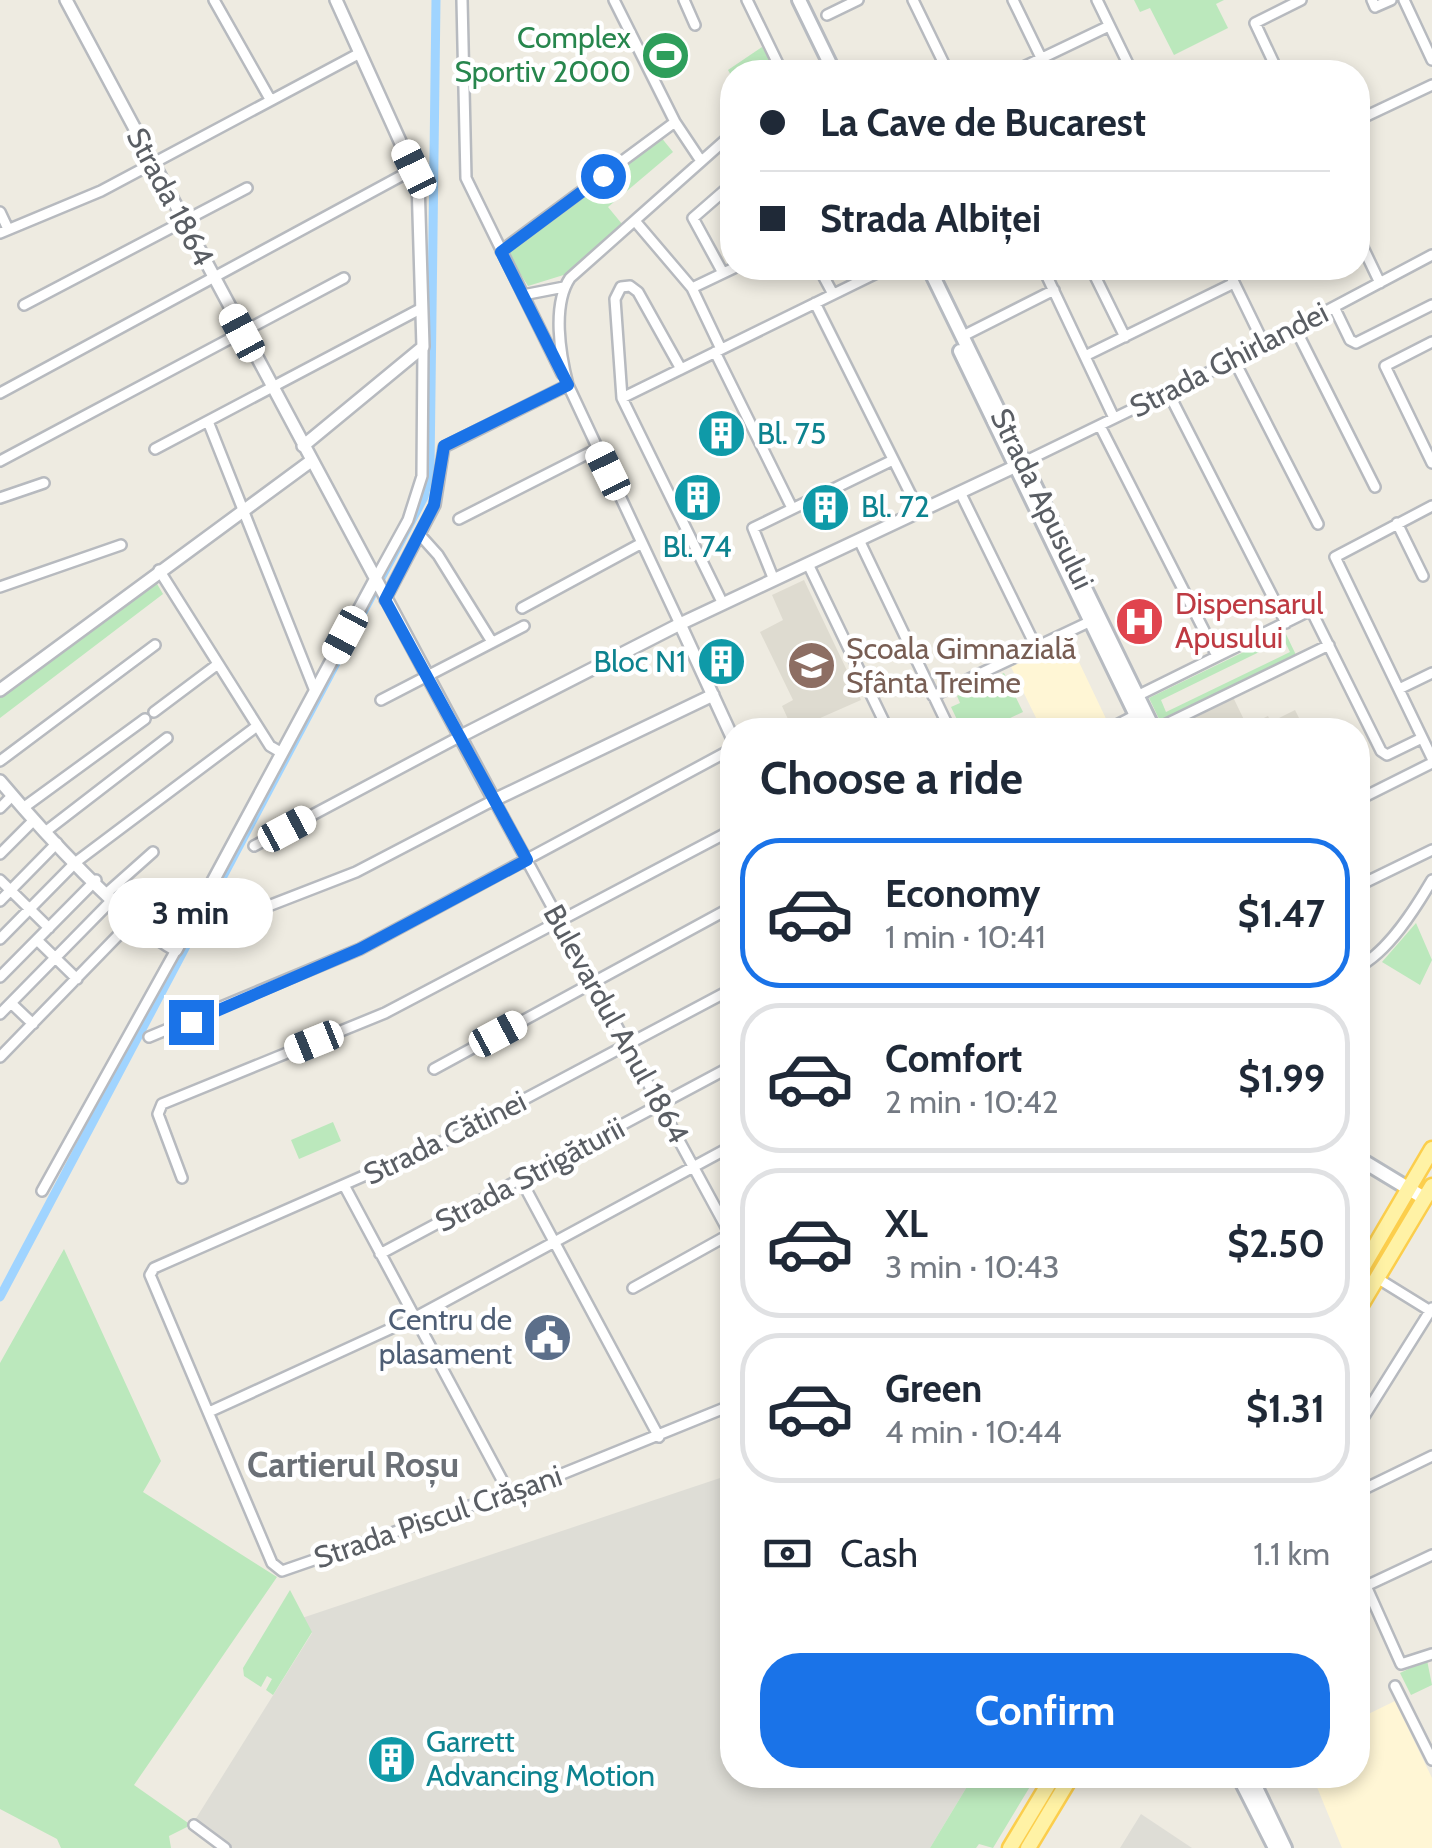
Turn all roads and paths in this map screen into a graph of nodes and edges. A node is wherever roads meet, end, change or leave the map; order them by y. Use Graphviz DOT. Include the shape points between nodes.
graph roads {
  1 [pos="66,0"];
  2 [pos="214,0"];
  3 [pos="336,0"];
  4 [pos="462,0"];
  5 [pos="614,0"];
  6 [pos="684,0"];
  7 [pos="748,0"];
  8 [pos="799,0"];
  9 [pos="858,0"];
  10 [pos="913,0"];
  11 [pos="1013,0"];
  12 [pos="1097,0"];
  13 [pos="1301,0"];
  14 [pos="1372,0"];
  15 [pos="1391,0"];
  16 [pos="1404,0"];
  17 [pos="1282,4"];
  18 [pos="826,15"];
  19 [pos="695,25"];
  20 [pos="1109,26"];
  21 [pos="360,52"];
  22 [pos="1041,59"];
  23 [pos="776,60"];
  24 [pos="828,60"];
  25 [pos="942,60"];
  26 [pos="1126,60"];
  27 [pos="1272,60"];
  28 [pos="1432,60"];
  29 [pos="1432,85"];
  30 [pos="270,100"];
  31 [pos="1370,114"];
  32 [pos="675,122"];
  33 [pos="720,147"];
  34 [pos="701,162"];
  35 [pos="152,163"];
  36 [pos="414,169"];
  37 [pos="247,188"];
  38 [pos="720,194"];
  39 [pos="0,212"];
  40 [pos="634,221"];
  41 [pos="183,222"];
  42 [pos="4,231"];
  43 [pos="501,252"];
  44 [pos="1432,256"];
  45 [pos="1370,262"];
  46 [pos="720,268"];
  47 [pos="720,274"];
  48 [pos="344,278"];
  49 [pos="214,280"];
  50 [pos="826,280"];
  51 [pos="862,280"];
  52 [pos="926,280"];
  53 [pos="936,280"];
  54 [pos="1049,280"];
  55 [pos="1097,280"];
  56 [pos="1232,280"];
  57 [pos="1234,283"];
  58 [pos="1380,283"];
  59 [pos="564,288"];
  60 [pos="692,288"];
  61 [pos="1054,290"];
  62 [pos="833,294"];
  63 [pos="523,295"];
  64 [pos="815,303"];
  65 [pos="24,305"];
  66 [pos="1432,305"];
  67 [pos="1334,307"];
  68 [pos="422,308"];
  69 [pos="1295,328"];
  70 [pos="242,333"];
  71 [pos="963,336"];
  72 [pos="1125,337"];
  73 [pos="1264,344"];
  74 [pos="423,346"];
  75 [pos="1431,346"];
  76 [pos="718,351"];
  77 [pos="1085,356"];
  78 [pos="1234,360"];
  79 [pos="681,369"];
  80 [pos="568,385"];
  81 [pos="273,390"];
  82 [pos="1168,392"];
  83 [pos="0,393"];
  84 [pos="622,398"];
  85 [pos="1114,418"];
  86 [pos="209,424"];
  87 [pos="1100,426"];
  88 [pos="303,446"];
  89 [pos="155,448"];
  90 [pos="597,449"];
  91 [pos="893,460"];
  92 [pos="311,461"];
  93 [pos="0,462"];
  94 [pos="1432,463"];
  95 [pos="1020,464"];
  96 [pos="44,482"];
  97 [pos="1375,487"];
  98 [pos="960,492"];
  99 [pos="0,498"];
  100 [pos="1432,506"];
  101 [pos="792,508"];
  102 [pos="242,509"];
  103 [pos="919,512"];
  104 [pos="459,519"];
  105 [pos="1396,523"];
  106 [pos="1318,524"];
  107 [pos="420,535"];
  108 [pos="859,540"];
  109 [pos="642,543"];
  110 [pos="122,545"];
  111 [pos="808,564"];
  112 [pos="159,570"];
  113 [pos="1423,576"];
  114 [pos="375,580"];
  115 [pos="774,580"];
  116 [pos="0,587"];
  117 [pos="385,600"];
  118 [pos="723,604"];
  119 [pos="522,608"];
  120 [pos="1095,618"];
  121 [pos="1286,623"];
  122 [pos="680,624"];
  123 [pos="524,626"];
  124 [pos="492,642"];
  125 [pos="155,644"];
  126 [pos="1329,645"];
  127 [pos="1036,646"];
  128 [pos="1217,656"];
  129 [pos="218,664"];
  130 [pos="1432,673"];
  131 [pos="426,676"];
  132 [pos="1399,689"];
  133 [pos="0,690"];
  134 [pos="315,691"];
  135 [pos="713,694"];
  136 [pos="933,696"];
  137 [pos="1133,698"];
  138 [pos="381,700"];
  139 [pos="1141,713"];
  140 [pos="724,718"];
  141 [pos="882,718"];
  142 [pos="944,718"];
  143 [pos="1130,718"];
  144 [pos="1142,718"];
  145 [pos="1145,718"];
  146 [pos="1179,718"];
  147 [pos="1366,718"];
  148 [pos="257,726"];
  149 [pos="1370,726"];
  150 [pos="459,737"];
  151 [pos="166,738"];
  152 [pos="1422,738"];
  153 [pos="282,753"];
  154 [pos="720,755"];
  155 [pos="1432,760"];
  156 [pos="0,761"];
  157 [pos="0,781"];
  158 [pos="1370,794"];
  159 [pos="12,796"];
  160 [pos="494,800"];
  161 [pos="0,808"];
  162 [pos="23,808"];
  163 [pos="34,820"];
  164 [pos="45,832"];
  165 [pos="720,836"];
  166 [pos="57,844"];
  167 [pos="254,846"];
  168 [pos="1432,850"];
  169 [pos="152,852"];
  170 [pos="0,854"];
  171 [pos="527,860"];
  172 [pos="76,862"];
  173 [pos="0,880"];
  174 [pos="96,880"];
  175 [pos="1370,880"];
  176 [pos="1432,880"];
  177 [pos="10,890"];
  178 [pos="111,895"];
  179 [pos="0,901"];
  180 [pos="30,909"];
  181 [pos="720,914"];
  182 [pos="136,918"];
  183 [pos="560,921"];
  184 [pos="49,928"];
  185 [pos="208,929"];
  186 [pos="0,940"];
  187 [pos="37,940"];
  188 [pos="176,950"];
  189 [pos="56,958"];
  190 [pos="1370,959"];
  191 [pos="2,972"];
  192 [pos="76,978"];
  193 [pos="594,983"];
  194 [pos="720,995"];
  195 [pos="11,1003"];
  196 [pos="0,1014"];
  197 [pos="32,1024"];
  198 [pos="149,1037"];
  199 [pos="627,1044"];
  200 [pos="0,1057"];
  201 [pos="434,1068"];
  202 [pos="720,1072"];
  203 [pos="660,1105"];
  204 [pos="1432,1148"];
  205 [pos="720,1153"];
  206 [pos="1370,1166"];
  207 [pos="694,1167"];
  208 [pos="182,1178"];
  209 [pos="521,1180"];
  210 [pos="345,1186"];
  211 [pos="1409,1190"];
  212 [pos="42,1191"];
  213 [pos="1428,1192"];
  214 [pos="720,1215"];
  215 [pos="554,1242"];
  216 [pos="720,1242"];
  217 [pos="380,1254"];
  218 [pos="1370,1256"];
  219 [pos="150,1271"];
  220 [pos="1377,1278"];
  221 [pos="633,1288"];
  222 [pos="1370,1290"];
  223 [pos="1432,1310"];
  224 [pos="414,1318"];
  225 [pos="1370,1407"];
  226 [pos="720,1410"];
  227 [pos="210,1412"];
  228 [pos="659,1437"];
  229 [pos="1432,1456"];
  230 [pos="1370,1486"];
  231 [pos="508,1492"];
  232 [pos="1432,1555"];
  233 [pos="1370,1584"];
  234 [pos="1370,1595"];
  235 [pos="1431,1656"];
  236 [pos="1395,1686"];
  237 [pos="1432,1729"];
  238 [pos="1420,1735"];
  239 [pos="1432,1760"];
  240 [pos="1046,1788"];
  241 [pos="1064,1788"];
  242 [pos="1245,1788"];
  243 [pos="1256,1788"];
  244 [pos="194,1825"];
  245 [pos="226,1848"];
  246 [pos="1010,1848"];
  247 [pos="1028,1848"];
  248 [pos="1275,1848"];
  249 [pos="1285,1848"];
  1 -- 35 [label="street, Strada 1864"];
  2 -- 30 [label="street"];
  3 -- 21 [label="street"];
  4 -- 43 [label="street" via="466,178"];
  5 -- 32 [label="street"];
  6 -- 19 [label="street"];
  7 -- 23 [label="street"];
  8 -- 24 [label="main road"];
  9 -- 18 [label="street"];
  10 -- 25 [label="street"];
  11 -- 22 [label="street"];
  12 -- 20 [label="street"];
  13 -- 17 [label="street"];
  14 -- 15 [label="street" via="1375,7"];
  16 -- 28 [label="street"];
  17 -- 27 [label="street" via="1255,27"];
  20 -- 22 [label="street"];
  20 -- 26 [label="street"];
  21 -- 30 [label="street"];
  21 -- 36 [label="street"];
  29 -- 31 [label="street"];
  30 -- 35 [label="street"];
  32 -- 34 [label="street"];
  32 -- 43 [label="street"];
  33 -- 34 [label="street"];
  34 -- 40 [label="street"];
  35 -- 41 [label="street, Strada 1864"];
  35 -- 42 [label="street"];
  36 -- 49 [label="street"];
  36 -- 68 [label="street" via="422,202"];
  37 -- 41 [label="street"];
  38 -- 46 [label="street" via="693,218"];
  39 -- 42 [label="street"];
  40 -- 59 [label="street"];
  40 -- 60 [label="street"];
  41 -- 49 [label="street, Strada 1864"];
  41 -- 65 [label="street"];
  43 -- 63 [label="street"];
  44 -- 58 [label="street, Strada Ghirlandei"];
  45 -- 58 [label="street"];
  47 -- 60 [label="street"];
  48 -- 70 [label="street"];
  49 -- 70 [label="street, Strada 1864"];
  49 -- 83 [label="street"];
  50 -- 62 [label="street"];
  51 -- 62 [label="street"];
  52 -- 95 [label="main road, Strada Apusului"];
  53 -- 71 [label="main road, Strada Apusului"];
  54 -- 61 [label="street"];
  55 -- 72 [label="street"];
  56 -- 57 [label="street"];
  57 -- 72 [label="street"];
  57 -- 73 [label="street"];
  58 -- 67 [label="street, Strada Ghirlandei"];
  59 -- 63 [label="street"];
  59 -- 80 [label="street"];
  60 -- 76 [label="street"];
  61 -- 71 [label="street"];
  61 -- 77 [label="street"];
  62 -- 64 [label="street"];
  63 -- 80 [label="street"];
  64 -- 76 [label="street"];
  64 -- 91 [label="street"];
  66 -- 67 [label="street" via="1356,343"];
  67 -- 69 [label="street, Strada Ghirlandei"];
  68 -- 74 [label="street"];
  68 -- 81 [label="street"];
  69 -- 73 [label="street, Strada Ghirlandei"];
  69 -- 97 [label="street"];
  70 -- 81 [label="street, Strada 1864"];
  70 -- 93 [label="street"];
  71 -- 95 [label="main road, Strada Apusului"];
  72 -- 77 [label="street"];
  73 -- 78 [label="street, Strada Ghirlandei"];
  74 -- 88 [label="street"];
  74 -- 114 [label="street" via="422,476 408,520"];
  75 -- 94 [label="street" via="1385,366"];
  76 -- 79 [label="street"];
  76 -- 101 [label="street"];
  77 -- 85 [label="street"];
  78 -- 82 [label="street, Strada Ghirlandei"];
  78 -- 106 [label="street"];
  79 -- 84 [label="street"];
  79 -- 84 [label="street" via="638,292 621,288 615,299"];
  80 -- 90 [label="street"];
  80 -- 107 [label="street" via="444,446 438,494"];
  81 -- 86 [label="street"];
  81 -- 88 [label="street, Strada 1864"];
  82 -- 85 [label="street, Strada Ghirlandei"];
  82 -- 121 [label="street"];
  84 -- 118 [label="street"];
  85 -- 87 [label="street, Strada Ghirlandei"];
  86 -- 89 [label="street"];
  86 -- 102 [label="street"];
  87 -- 95 [label="street, Strada Ghirlandei"];
  87 -- 128 [label="street"];
  88 -- 92 [label="street, Strada 1864"];
  90 -- 104 [label="street"];
  90 -- 109 [label="street"];
  91 -- 101 [label="street"];
  91 -- 103 [label="street"];
  92 -- 102 [label="street"];
  92 -- 114 [label="street, Strada 1864"];
  95 -- 98 [label="street, Strada Ghirlandei"];
  95 -- 120 [label="main road, Strada Apusului"];
  96 -- 99 [label="street"];
  98 -- 103 [label="street, Strada Ghirlandei"];
  98 -- 127 [label="street"];
  100 -- 105 [label="street"];
  101 -- 115 [label="street" via="752,530"];
  102 -- 112 [label="street"];
  102 -- 134 [label="street"];
  103 -- 108 [label="street, Strada Ghirlandei"];
  105 -- 113 [label="street"];
  105 -- 132 [label="street" via="1335,557"];
  107 -- 117 [label="street"];
  107 -- 124 [label="street"];
  108 -- 111 [label="street, Strada Ghirlandei"];
  108 -- 136 [label="street"];
  109 -- 119 [label="street"];
  109 -- 122 [label="street"];
  110 -- 116 [label="street"];
  111 -- 115 [label="street, Strada Ghirlandei"];
  111 -- 141 [label="street"];
  112 -- 129 [label="street"];
  112 -- 133 [label="street"];
  114 -- 117 [label="street, Strada 1864"];
  114 -- 134 [label="street"];
  115 -- 118 [label="street, Strada Ghirlandei"];
  117 -- 131 [label="street, Bulevardul Anul 1864"];
  118 -- 122 [label="street, Strada Ghirlandei"];
  120 -- 127 [label="street"];
  120 -- 137 [label="main road, Strada Apusului"];
  121 -- 126 [label="street" via="1311,610"];
  121 -- 128 [label="street"];
  122 -- 135 [label="street"];
  122 -- 150 [label="street, Strada Ghirlandei"];
  123 -- 124 [label="street"];
  124 -- 131 [label="street"];
  125 -- 156 [label="street"];
  126 -- 146 [label="street"];
  126 -- 147 [label="street"];
  127 -- 136 [label="street"];
  128 -- 137 [label="street"];
  129 -- 148 [label="street"];
  129 -- 162 [label="street"];
  130 -- 132 [label="street"];
  131 -- 138 [label="street"];
  131 -- 150 [label="street, Bulevardul Anul 1864"];
  132 -- 152 [label="street"];
  134 -- 153 [label="street"];
  135 -- 140 [label="street"];
  135 -- 160 [label="street"];
  136 -- 142 [label="street"];
  137 -- 139 [label="main road, Strada Apusului"];
  139 -- 143 [label="street"];
  139 -- 144 [label="main road, Strada Apusului"];
  139 -- 145 [label="main road, Strada Apusului"];
  148 -- 153 [label="street"];
  148 -- 172 [label="street"];
  149 -- 152 [label="street" via="1384,754"];
  150 -- 160 [label="street, Bulevardul Anul 1864"];
  150 -- 167 [label="street"];
  151 -- 164 [label="street"];
  152 -- 155 [label="street"];
  153 -- 188 [label="street"];
  154 -- 171 [label="street"];
  155 -- 158 [label="street"];
  157 -- 159 [label="street"];
  159 -- 161 [label="street"];
  159 -- 162 [label="street"];
  160 -- 171 [label="street, Bulevardul Anul 1864"];
  160 -- 185 [label="street" via="356,872"];
  162 -- 163 [label="street"];
  163 -- 164 [label="street"];
  163 -- 170 [label="street"];
  164 -- 166 [label="street"];
  165 -- 183 [label="street"];
  166 -- 172 [label="street"];
  166 -- 177 [label="street"];
  168 -- 175 [label="street"];
  169 -- 178 [label="street"];
  171 -- 183 [label="street, Bulevardul Anul 1864"];
  171 -- 198 [label="street" via="360,949"];
  172 -- 174 [label="street"];
  172 -- 180 [label="street"];
  173 -- 177 [label="street"];
  174 -- 178 [label="street"];
  174 -- 184 [label="street"];
  176 -- 190 [label="street"];
  177 -- 179 [label="street"];
  177 -- 180 [label="street"];
  178 -- 182 [label="street"];
  178 -- 189 [label="street"];
  180 -- 184 [label="street"];
  180 -- 186 [label="street"];
  181 -- 193 [label="street"];
  182 -- 188 [label="street"];
  182 -- 192 [label="street"];
  183 -- 193 [label="street, Bulevardul Anul 1864"];
  183 -- 208 [label="street" via="385,1013 162,1104 158,1114"];
  184 -- 187 [label="street"];
  187 -- 189 [label="street"];
  187 -- 191 [label="street"];
  188 -- 212 [label="street"];
  189 -- 192 [label="street"];
  189 -- 195 [label="street"];
  192 -- 197 [label="street"];
  193 -- 199 [label="street, Bulevardul Anul 1864"];
  193 -- 201 [label="street"];
  194 -- 199 [label="street, Strada Cătinei"];
  195 -- 196 [label="street"];
  195 -- 197 [label="street"];
  197 -- 200 [label="street"];
  199 -- 203 [label="street, Bulevardul Anul 1864"];
  199 -- 210 [label="street, Strada Cătinei" via="458,1135"];
  202 -- 203 [label="street, Strada Strigăturii"];
  203 -- 207 [label="street, Bulevardul Anul 1864"];
  203 -- 209 [label="street, Strada Strigăturii"];
  204 -- 211 [label="main road"];
  205 -- 207 [label="street"];
  206 -- 211 [label="main road"];
  207 -- 214 [label="street, Bulevardul Anul 1864"];
  207 -- 215 [label="street"];
  209 -- 215 [label="street"];
  209 -- 217 [label="street, Strada Strigăturii"];
  210 -- 217 [label="street"];
  210 -- 219 [label="street, Strada Cătinei"];
  211 -- 213 [label="main road"];
  211 -- 218 [label="main road"];
  213 -- 220 [label="main road"];
  215 -- 224 [label="street"];
  215 -- 228 [label="street"];
  216 -- 221 [label="street"];
  217 -- 224 [label="street"];
  219 -- 227 [label="street, Strada Piscul Crășani"];
  220 -- 222 [label="main road"];
  220 -- 223 [label="street"];
  223 -- 225 [label="street"];
  224 -- 227 [label="street"];
  224 -- 231 [label="street"];
  226 -- 228 [label="street, Strada Piscul Crășani"];
  227 -- 231 [label="street, Strada Piscul Crășani" via="278,1570"];
  228 -- 231 [label="street, Strada Piscul Crășani"];
  229 -- 230 [label="street"];
  232 -- 233 [label="street"];
  234 -- 235 [label="street" via="1400,1663"];
  236 -- 238 [label="street"];
  237 -- 238 [label="street"];
  238 -- 239 [label="street"];
  240 -- 246 [label="main road"];
  241 -- 247 [label="main road"];
  242 -- 248 [label="main road"];
  243 -- 249 [label="main road"];
  244 -- 245 [label="street"];
}
